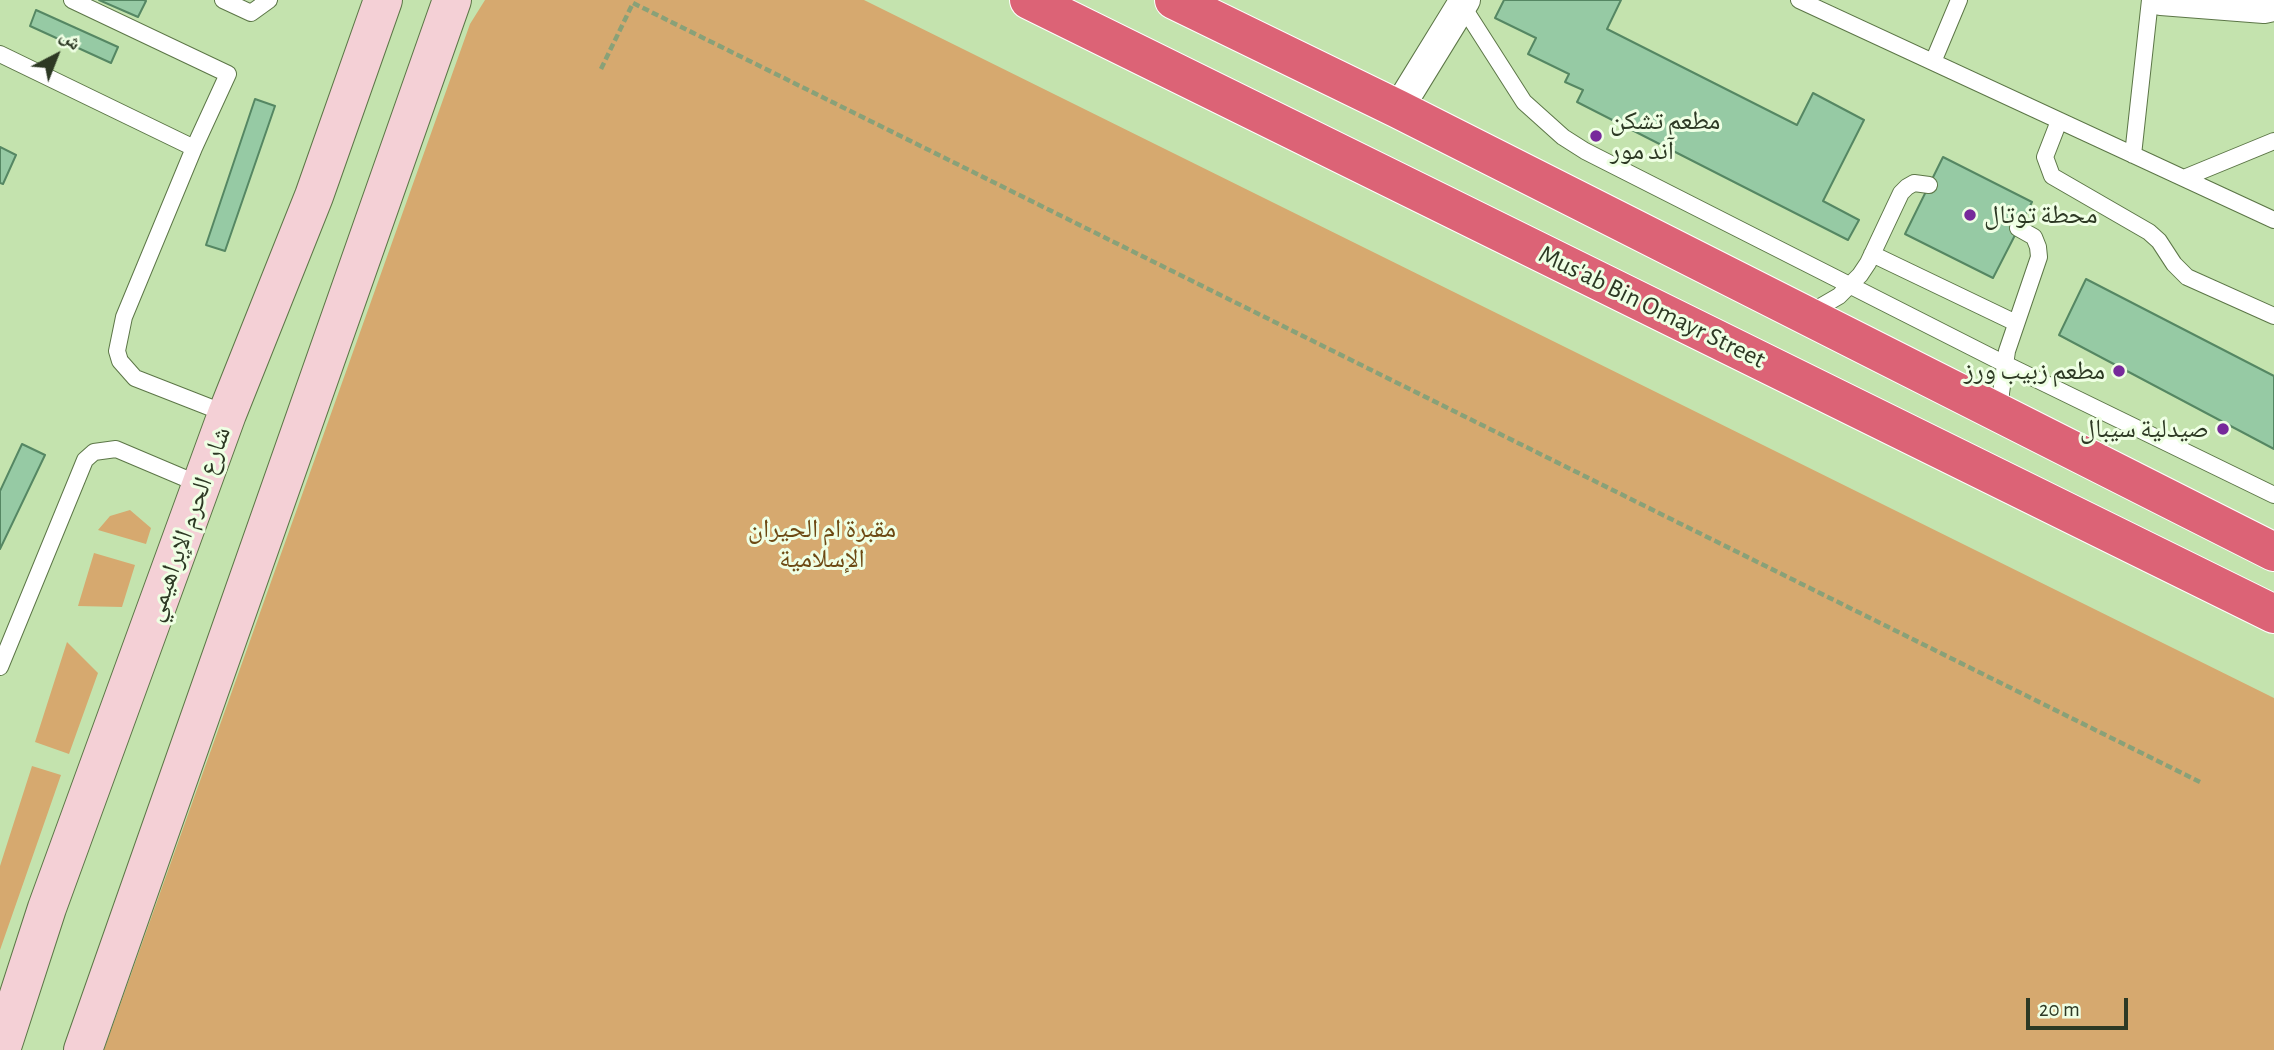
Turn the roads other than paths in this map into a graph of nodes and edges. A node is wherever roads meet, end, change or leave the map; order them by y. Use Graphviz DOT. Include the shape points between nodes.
graph roads {
  1 [pos="72,0"];
  2 [pos="223,0"];
  3 [pos="269,0"];
  4 [pos="383,0"];
  5 [pos="452,0"];
  6 [pos="1029,0"];
  7 [pos="1174,0"];
  8 [pos="1799,0"];
  9 [pos="1959,0"];
  10 [pos="2150,0"];
  11 [pos="2161,0"];
  12 [pos="1464,3"];
  13 [pos="2274,6"];
  14 [pos="0,54"];
  15 [pos="1933,62"];
  16 [pos="1398,108"];
  17 [pos="2059,121"];
  18 [pos="2274,141"];
  19 [pos="194,148"];
  20 [pos="2133,155"];
  21 [pos="2183,178"];
  22 [pos="1929,185"];
  23 [pos="2274,220"];
  24 [pos="2018,228"];
  25 [pos="1872,254"];
  26 [pos="1852,285"];
  27 [pos="1806,315"];
  28 [pos="2274,316"];
  29 [pos="2016,323"];
  30 [pos="2004,364"];
  31 [pos="228,414"];
  32 [pos="2001,414"];
  33 [pos="203,486"];
  34 [pos="2274,495"];
  35 [pos="2274,552"];
  36 [pos="2274,614"];
  37 [pos="0,667"];
  38 [pos="1,1050"];
  39 [pos="83,1050"];
  1 -- 19 [label="lane" via="228,74"];
  2 -- 3 [label="lane" via="251,13"];
  4 -- 31 [label="street, شارع الحرم الإبراهيمي" via="314,196"];
  5 -- 39 [label="street"];
  6 -- 36 [label="highway, Mus'ab Bin Omayr Street"];
  7 -- 16 [label="highway"];
  8 -- 15 [label="lane"];
  9 -- 15 [label="lane"];
  10 -- 20 [label="lane"];
  11 -- 13 [label="street"];
  12 -- 16 [label="street"];
  12 -- 26 [label="lane" via="1524,102 1563,137"];
  14 -- 19 [label="lane"];
  15 -- 17 [label="lane"];
  16 -- 27 [label="highway"];
  17 -- 20 [label="lane"];
  17 -- 28 [label="lane" via="2045,157 2052,176 2149,232 2187,277"];
  18 -- 21 [label="lane"];
  19 -- 31 [label="lane" via="124,317 117,351 135,378"];
  20 -- 21 [label="lane"];
  21 -- 23 [label="lane"];
  22 -- 25 [label="lane" via="1914,183 1901,193"];
  24 -- 29 [label="lane" via="2034,237 2039,257"];
  25 -- 26 [label="lane"];
  25 -- 29 [label="lane"];
  26 -- 27 [label="lane"];
  26 -- 30 [label="lane"];
  27 -- 32 [label="highway"];
  29 -- 30 [label="lane"];
  30 -- 32 [label="lane"];
  30 -- 34 [label="lane"];
  31 -- 33 [label="street, شارع الحرم الإبراهيمي"];
  32 -- 35 [label="highway"];
  33 -- 37 [label="lane" via="116,449 94,452 85,460"];
  33 -- 38 [label="street, شارع الحرم الإبراهيمي" via="47,908"];
}
